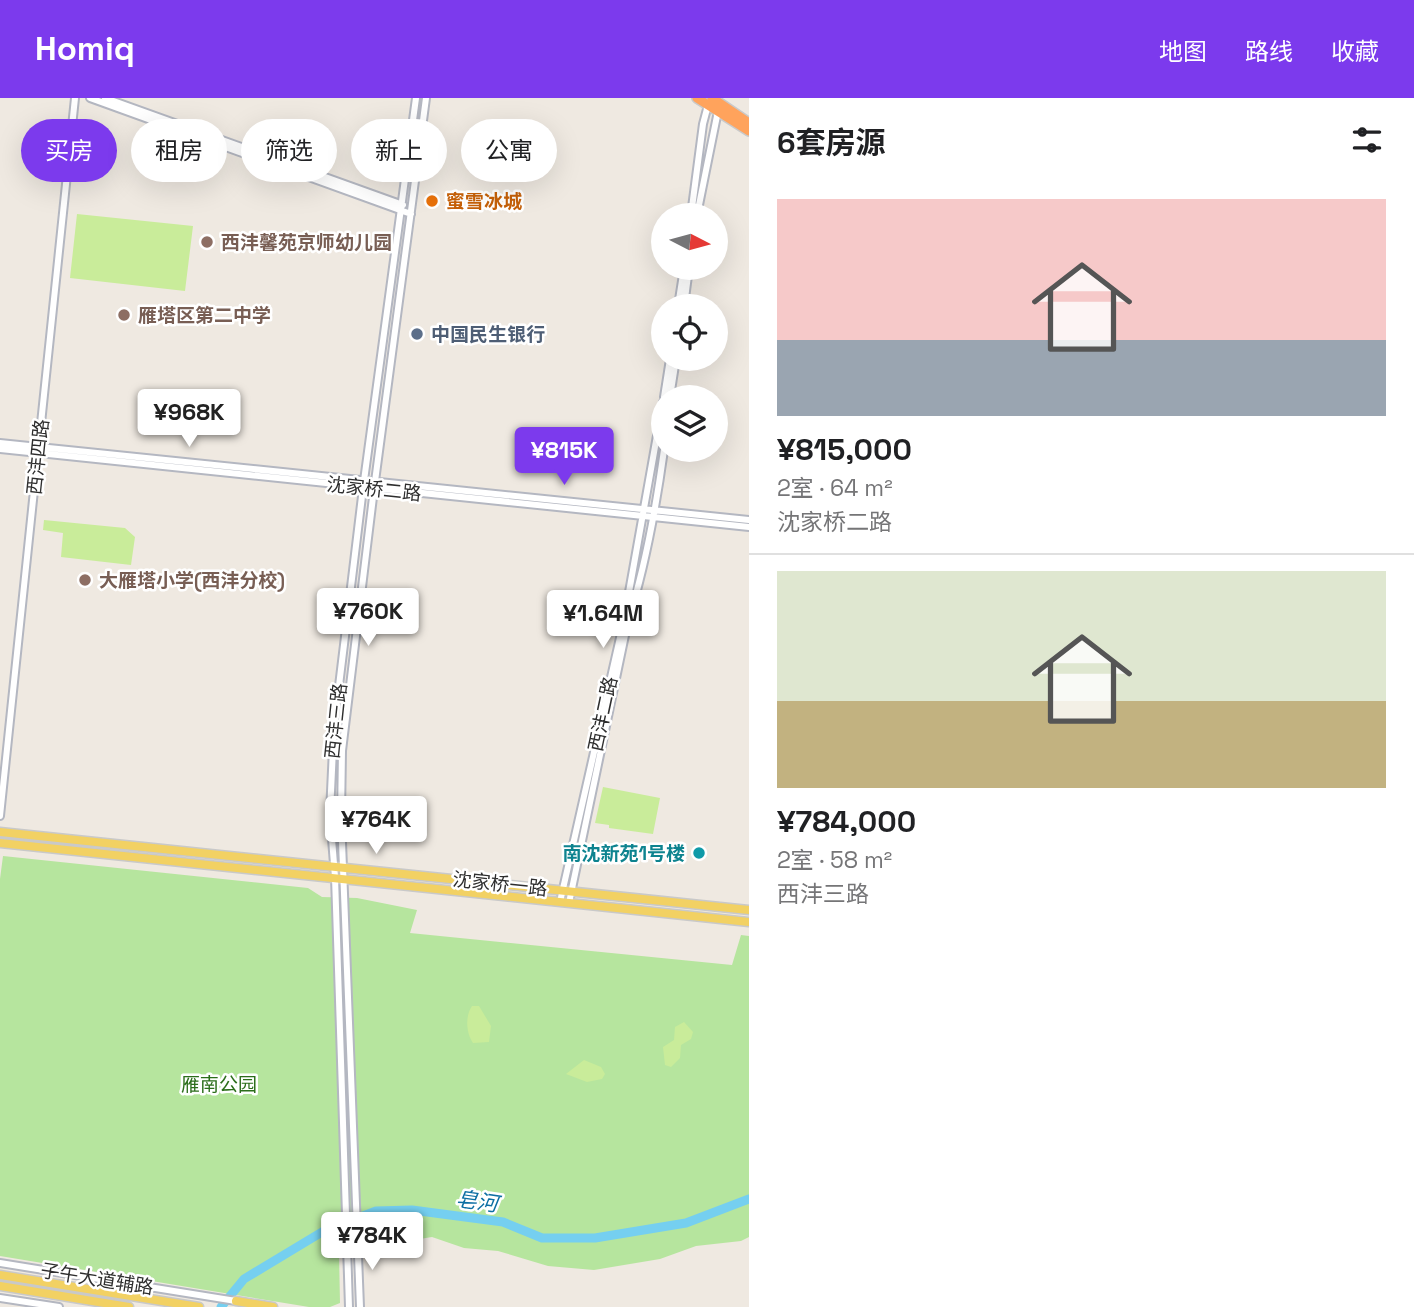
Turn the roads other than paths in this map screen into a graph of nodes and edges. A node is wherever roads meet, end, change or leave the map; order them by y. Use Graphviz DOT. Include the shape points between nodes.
graph roads {
  1 [pos="75,98"];
  2 [pos="90,98"];
  3 [pos="105,98"];
  4 [pos="416,98"];
  5 [pos="426,98"];
  6 [pos="697,98"];
  7 [pos="718,102"];
  8 [pos="749,122"];
  9 [pos="749,131"];
  10 [pos="693,203"];
  11 [pos="699,203"];
  12 [pos="401,208"];
  13 [pos="411,211"];
  14 [pos="0,443"];
  15 [pos="0,449"];
  16 [pos="39,450"];
  17 [pos="653,462"];
  18 [pos="662,462"];
  19 [pos="375,481"];
  20 [pos="364,484"];
  21 [pos="374,489"];
  22 [pos="644,513"];
  23 [pos="655,514"];
  24 [pos="749,520"];
  25 [pos="749,527"];
  26 [pos="0,816"];
  27 [pos="0,832"];
  28 [pos="0,843"];
  29 [pos="339,867"];
  30 [pos="335,877"];
  31 [pos="344,879"];
  32 [pos="567,891"];
  33 [pos="564,902"];
  34 [pos="749,910"];
  35 [pos="749,922"];
  36 [pos="0,1263"];
  37 [pos="0,1275"];
  38 [pos="0,1286"];
  39 [pos="0,1298"];
  40 [pos="236,1301"];
  41 [pos="59,1307"];
  42 [pos="129,1307"];
  43 [pos="199,1307"];
  44 [pos="273,1307"];
  45 [pos="349,1307"];
  46 [pos="360,1307"];
  1 -- 16 [label="street, 西沣四路"];
  2 -- 12 [label="street"];
  3 -- 12 [label="street"];
  4 -- 12 [label="street, 西沣三路"];
  5 -- 13 [label="street, 西沣三路"];
  6 -- 7 [label="highway"];
  7 -- 8 [label="highway"];
  7 -- 9 [label="highway"];
  7 -- 10 [label="street" via="703,124"];
  7 -- 11 [label="street"];
  12 -- 13 [label="street"];
  12 -- 20 [label="street, 西沣三路"];
  13 -- 19 [label="street, 西沣三路"];
  14 -- 16 [label="street, 沈家桥二路"];
  15 -- 16 [label="street, 沈家桥二路"];
  16 -- 20 [label="street, 沈家桥二路"];
  16 -- 26 [label="street, 西沣四路"];
  17 -- 22 [label="street, 西沣二路"];
  18 -- 23 [label="street, 西沣二路"];
  19 -- 20 [label="street, 沈家桥二路"];
  19 -- 21 [label="street, 西沣三路"];
  19 -- 22 [label="street, 沈家桥二路"];
  20 -- 21 [label="street, 沈家桥二路"];
  20 -- 29 [label="street, 西沣三路" via="332,752 330,813"];
  21 -- 22 [label="street, 沈家桥二路"];
  21 -- 29 [label="street, 西沣三路" via="342,751"];
  22 -- 23 [label="street, 沈家桥二路"];
  22 -- 32 [label="street, 西沣二路"];
  23 -- 24 [label="street, 沈家桥二路"];
  23 -- 25 [label="street, 沈家桥二路"];
  23 -- 32 [label="street, 西沣二路"];
  27 -- 29 [label="main road, 沈家桥一路"];
  28 -- 30 [label="main road, 沈家桥一路"];
  29 -- 30 [label="street, 西沣三路"];
  29 -- 31 [label="street, 西沣三路"];
  29 -- 32 [label="main road, 沈家桥一路"];
  30 -- 31 [label="main road, 沈家桥一路"];
  30 -- 45 [label="street, 西沣三路"];
  31 -- 33 [label="main road, 沈家桥一路"];
  31 -- 46 [label="street, 西沣三路"];
  32 -- 33 [label="street, 西沣二路"];
  32 -- 34 [label="main road, 沈家桥一路"];
  33 -- 35 [label="main road, 沈家桥一路"];
  36 -- 40 [label="street, 子午大道辅路"];
  37 -- 43 [label="main road"];
  38 -- 42 [label="main road"];
  39 -- 41 [label="street, 子午大道辅路"];
  40 -- 44 [label="main road"];
}
